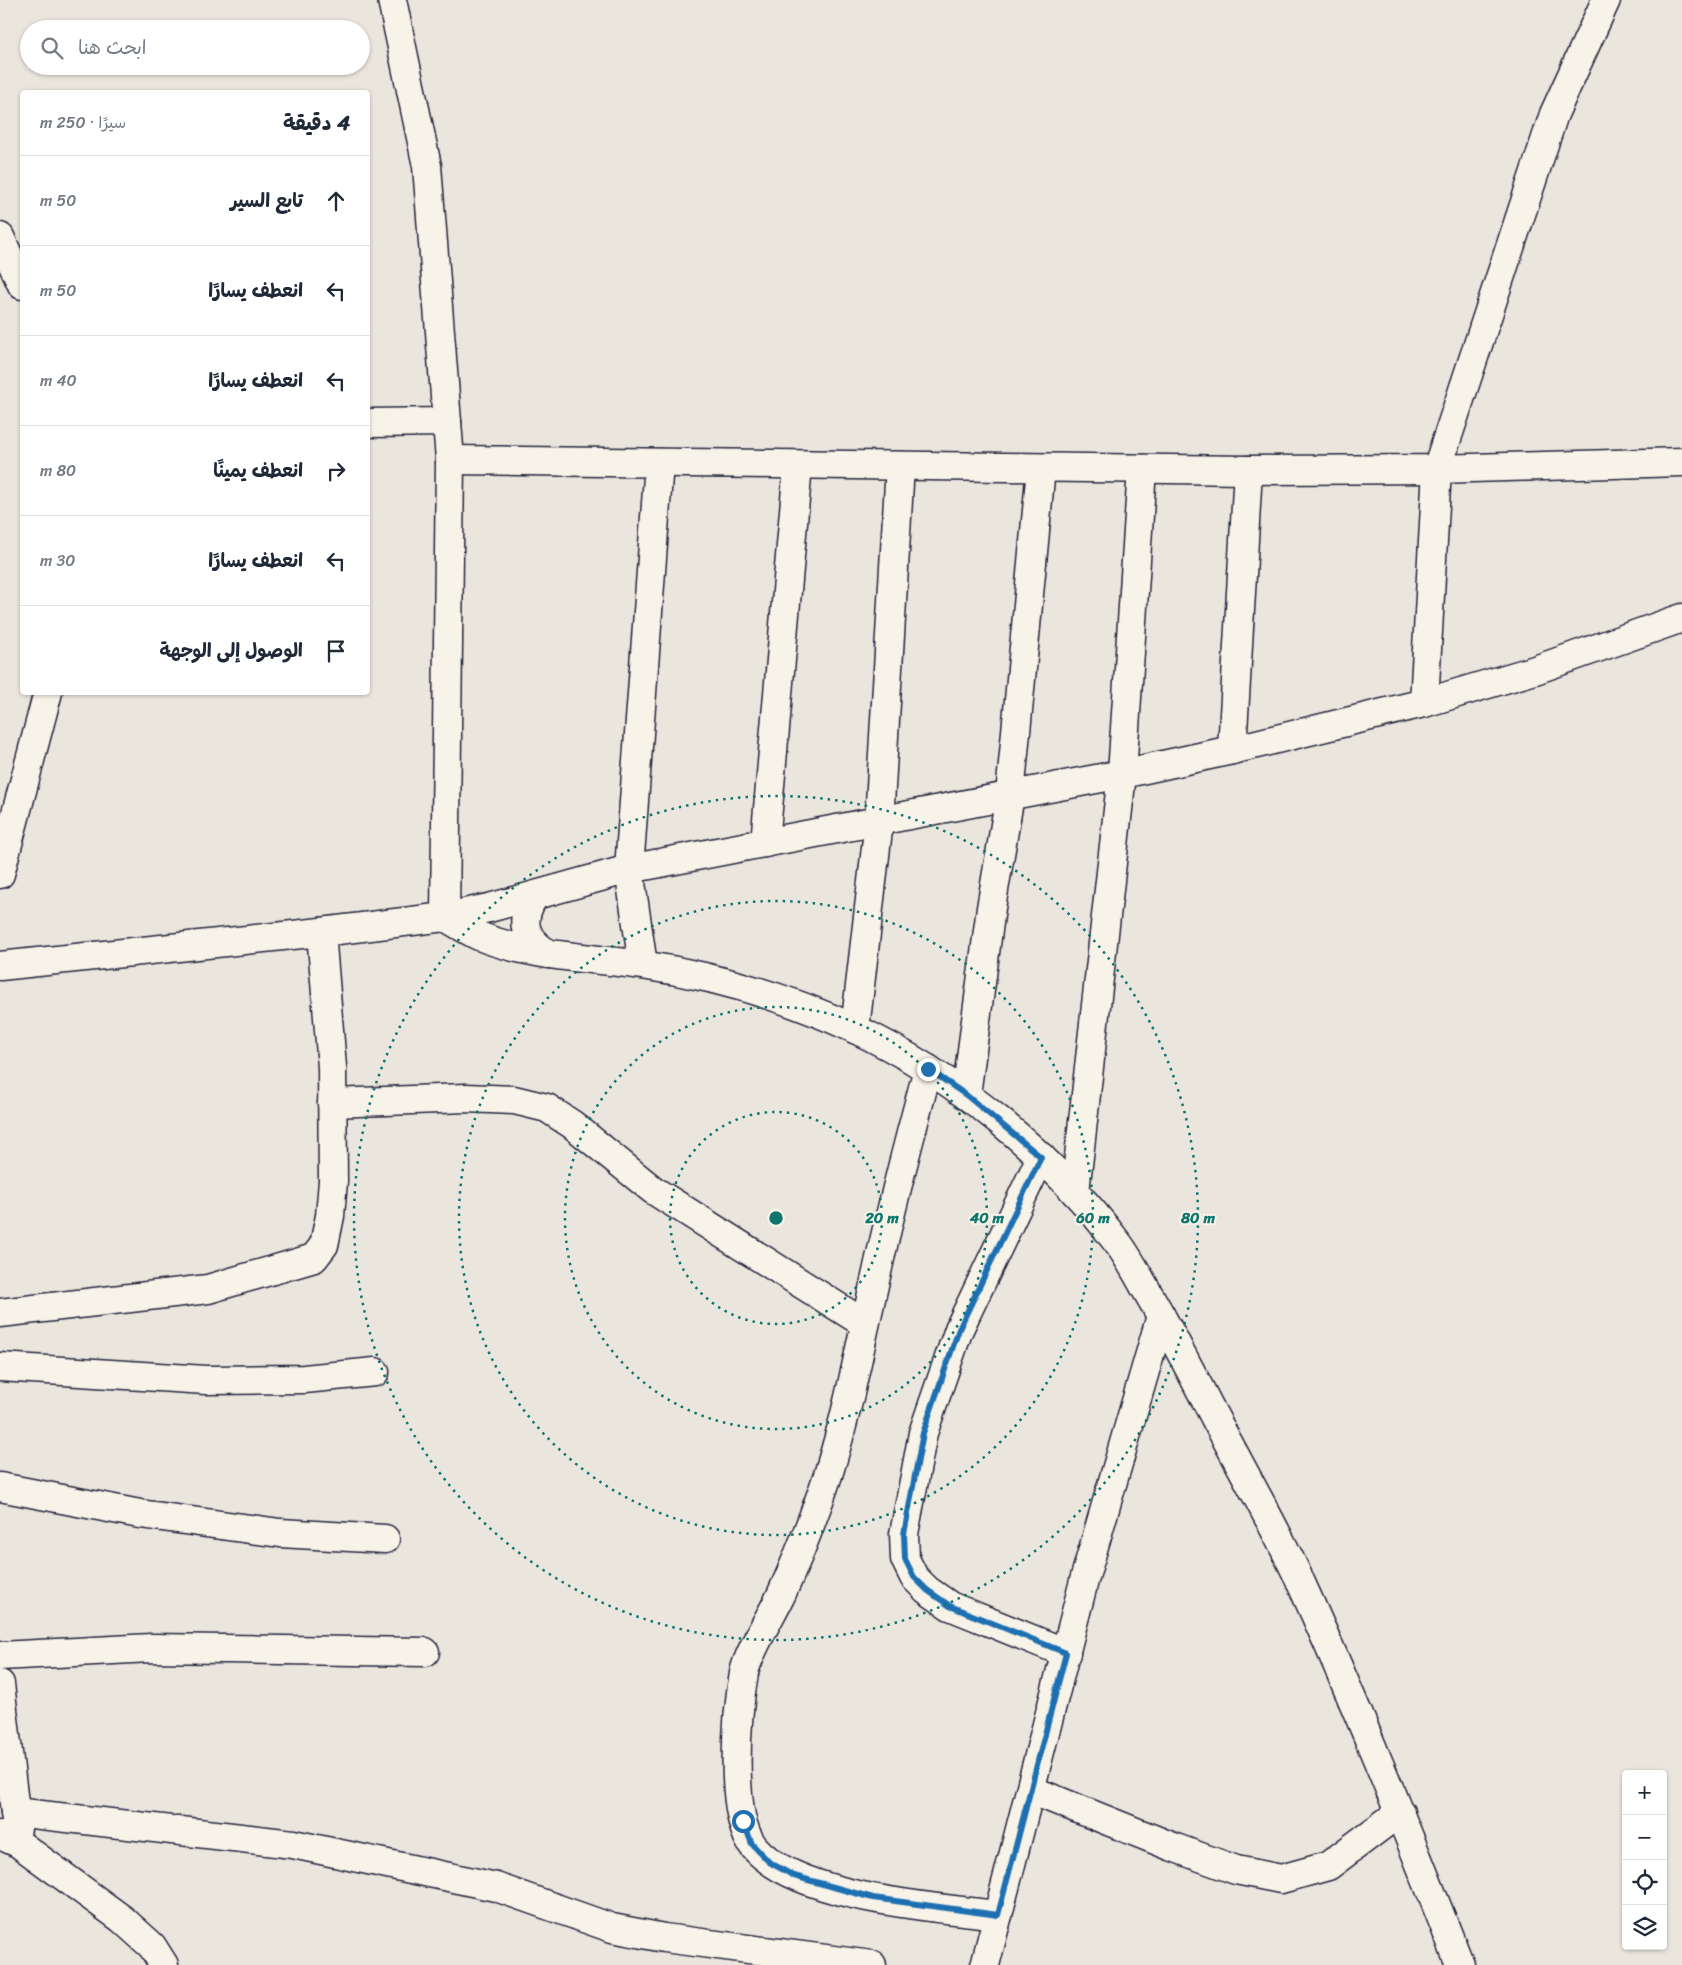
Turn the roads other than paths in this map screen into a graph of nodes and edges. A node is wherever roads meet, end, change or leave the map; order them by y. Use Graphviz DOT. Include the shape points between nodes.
graph roads {
  1 [pos="392,0"];
  2 [pos="1606,0"];
  3 [pos="0,237"];
  4 [pos="20,280"];
  5 [pos="447,422"];
  6 [pos="370,423"];
  7 [pos="450,460"];
  8 [pos="1682,462"];
  9 [pos="659,463"];
  10 [pos="798,466"];
  11 [pos="900,466"];
  12 [pos="1040,468"];
  13 [pos="1142,468"];
  14 [pos="1437,468"];
  15 [pos="1248,470"];
  16 [pos="1682,618"];
  17 [pos="47,695"];
  18 [pos="1424,703"];
  19 [pos="1232,750"];
  20 [pos="1122,774"];
  21 [pos="1010,795"];
  22 [pos="879,821"];
  23 [pos="765,843"];
  24 [pos="629,869"];
  25 [pos="0,874"];
  26 [pos="534,896"];
  27 [pos="445,917"];
  28 [pos="321,932"];
  29 [pos="549,954"];
  30 [pos="644,965"];
  31 [pos="0,966"];
  32 [pos="855,1029"];
  33 [pos="928,1069"];
  34 [pos="966,1095"];
  35 [pos="332,1103"];
  36 [pos="1041,1157"];
  37 [pos="1075,1192"];
  38 [pos="0,1313"];
  39 [pos="1161,1316"];
  40 [pos="865,1324"];
  41 [pos="0,1367"];
  42 [pos="375,1372"];
  43 [pos="0,1487"];
  44 [pos="385,1539"];
  45 [pos="426,1652"];
  46 [pos="1066,1653"];
  47 [pos="0,1656"];
  48 [pos="0,1684"];
  49 [pos="1031,1790"];
  50 [pos="15,1812"];
  51 [pos="1400,1812"];
  52 [pos="9,1839"];
  53 [pos="998,1915"];
  54 [pos="164,1965"];
  55 [pos="872,1965"];
  56 [pos="985,1965"];
  57 [pos="1460,1965"];
  1 -- 5 [label="street" via="427,166"];
  2 -- 14 [label="street" via="1554,114"];
  3 -- 4 [label="street"];
  5 -- 6 [label="street"];
  5 -- 7 [label="street"];
  7 -- 9 [label="street"];
  7 -- 27 [label="street"];
  8 -- 14 [label="street"];
  9 -- 10 [label="street"];
  9 -- 24 [label="street"];
  10 -- 11 [label="street"];
  10 -- 23 [label="street"];
  11 -- 12 [label="street"];
  11 -- 22 [label="street"];
  12 -- 13 [label="street"];
  12 -- 21 [label="street"];
  13 -- 15 [label="street"];
  13 -- 20 [label="street"];
  14 -- 15 [label="street"];
  14 -- 18 [label="street"];
  15 -- 19 [label="street"];
  16 -- 18 [label="street" via="1535,670"];
  17 -- 25 [label="street"];
  18 -- 19 [label="street"];
  19 -- 20 [label="street"];
  20 -- 21 [label="street"];
  20 -- 37 [label="street"];
  21 -- 22 [label="street"];
  21 -- 34 [label="street"];
  22 -- 23 [label="street"];
  22 -- 32 [label="street"];
  23 -- 24 [label="street"];
  24 -- 26 [label="street"];
  24 -- 30 [label="street"];
  26 -- 27 [label="street"];
  26 -- 29 [label="street" via="527,908 526,929 537,947"];
  27 -- 28 [label="street"];
  27 -- 29 [label="street" via="478,935 512,947"];
  28 -- 31 [label="street"];
  28 -- 35 [label="street"];
  29 -- 30 [label="street"];
  30 -- 32 [label="street" via="716,979 787,1000"];
  32 -- 33 [label="street"];
  33 -- 34 [label="street"];
  33 -- 40 [label="street"];
  34 -- 36 [label="street"];
  35 -- 38 [label="street" via="330,1216 324,1245 314,1258 208,1289"];
  35 -- 40 [label="street" via="466,1098 514,1100 547,1108 653,1190"];
  36 -- 37 [label="street"];
  36 -- 46 [label="street" via="959,1329 923,1433 904,1534 905,1559 914,1577 950,1606"];
  37 -- 39 [label="street" via="1122,1248"];
  39 -- 46 [label="street"];
  39 -- 51 [label="street" via="1294,1569"];
  40 -- 53 [label="street" via="845,1421 812,1520 745,1670 736,1737 743,1821 752,1844 769,1862 794,1876 873,1898"];
  41 -- 42 [label="street" via="206,1380 304,1379"];
  43 -- 44 [label="street" via="140,1514 280,1533"];
  45 -- 47 [label="street" via="151,1648"];
  46 -- 49 [label="street"];
  48 -- 50 [label="street"];
  49 -- 51 [label="street" via="1182,1851 1236,1870 1281,1879 1328,1866"];
  49 -- 53 [label="street"];
  50 -- 52 [label="street"];
  50 -- 55 [label="street" via="293,1844 496,1887 612,1928 664,1938"];
  51 -- 57 [label="street"];
  52 -- 54 [label="street" via="122,1919 152,1946"];
  53 -- 56 [label="street"];
}
